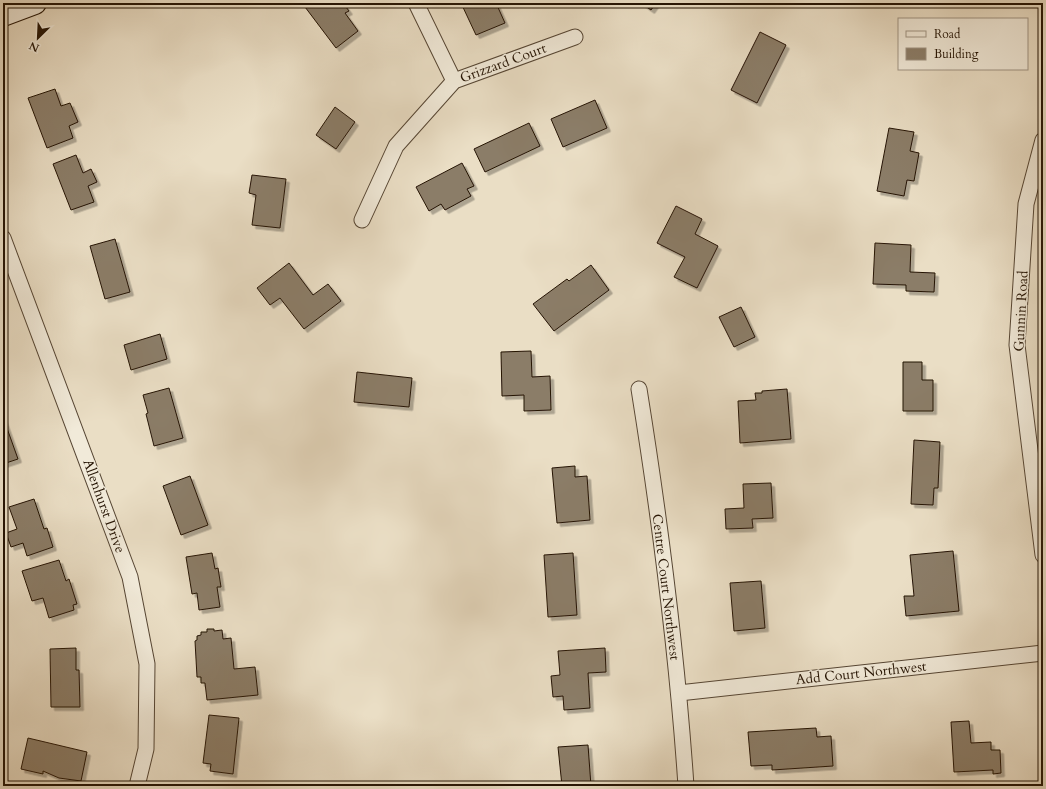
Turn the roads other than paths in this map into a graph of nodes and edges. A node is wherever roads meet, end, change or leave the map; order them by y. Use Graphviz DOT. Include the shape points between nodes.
graph roads {
  1 [pos="35,3"];
  2 [pos="416,3"];
  3 [pos="3,15"];
  4 [pos="575,37"];
  5 [pos="454,81"];
  6 [pos="1043,140"];
  7 [pos="362,220"];
  8 [pos="4,244"];
  9 [pos="639,389"];
  10 [pos="1043,555"];
  11 [pos="1043,653"];
  12 [pos="679,693"];
  13 [pos="137,786"];
  14 [pos="686,786"];
  1 -- 3 [label="street"];
  2 -- 5 [label="street"];
  4 -- 5 [label="street, Grizzard Court"];
  5 -- 7 [label="street, Grizzard Court" via="396,146"];
  6 -- 10 [label="street, Gunnin Road" via="1026,204 1017,345"];
  8 -- 13 [label="street, Allenhurst Drive" via="130,577 147,664 146,749"];
  9 -- 12 [label="street, Centre Court Northwest" via="652,470"];
  11 -- 12 [label="street, Add Court Northwest"];
  12 -- 14 [label="street, Centre Court Northwest"];
}
